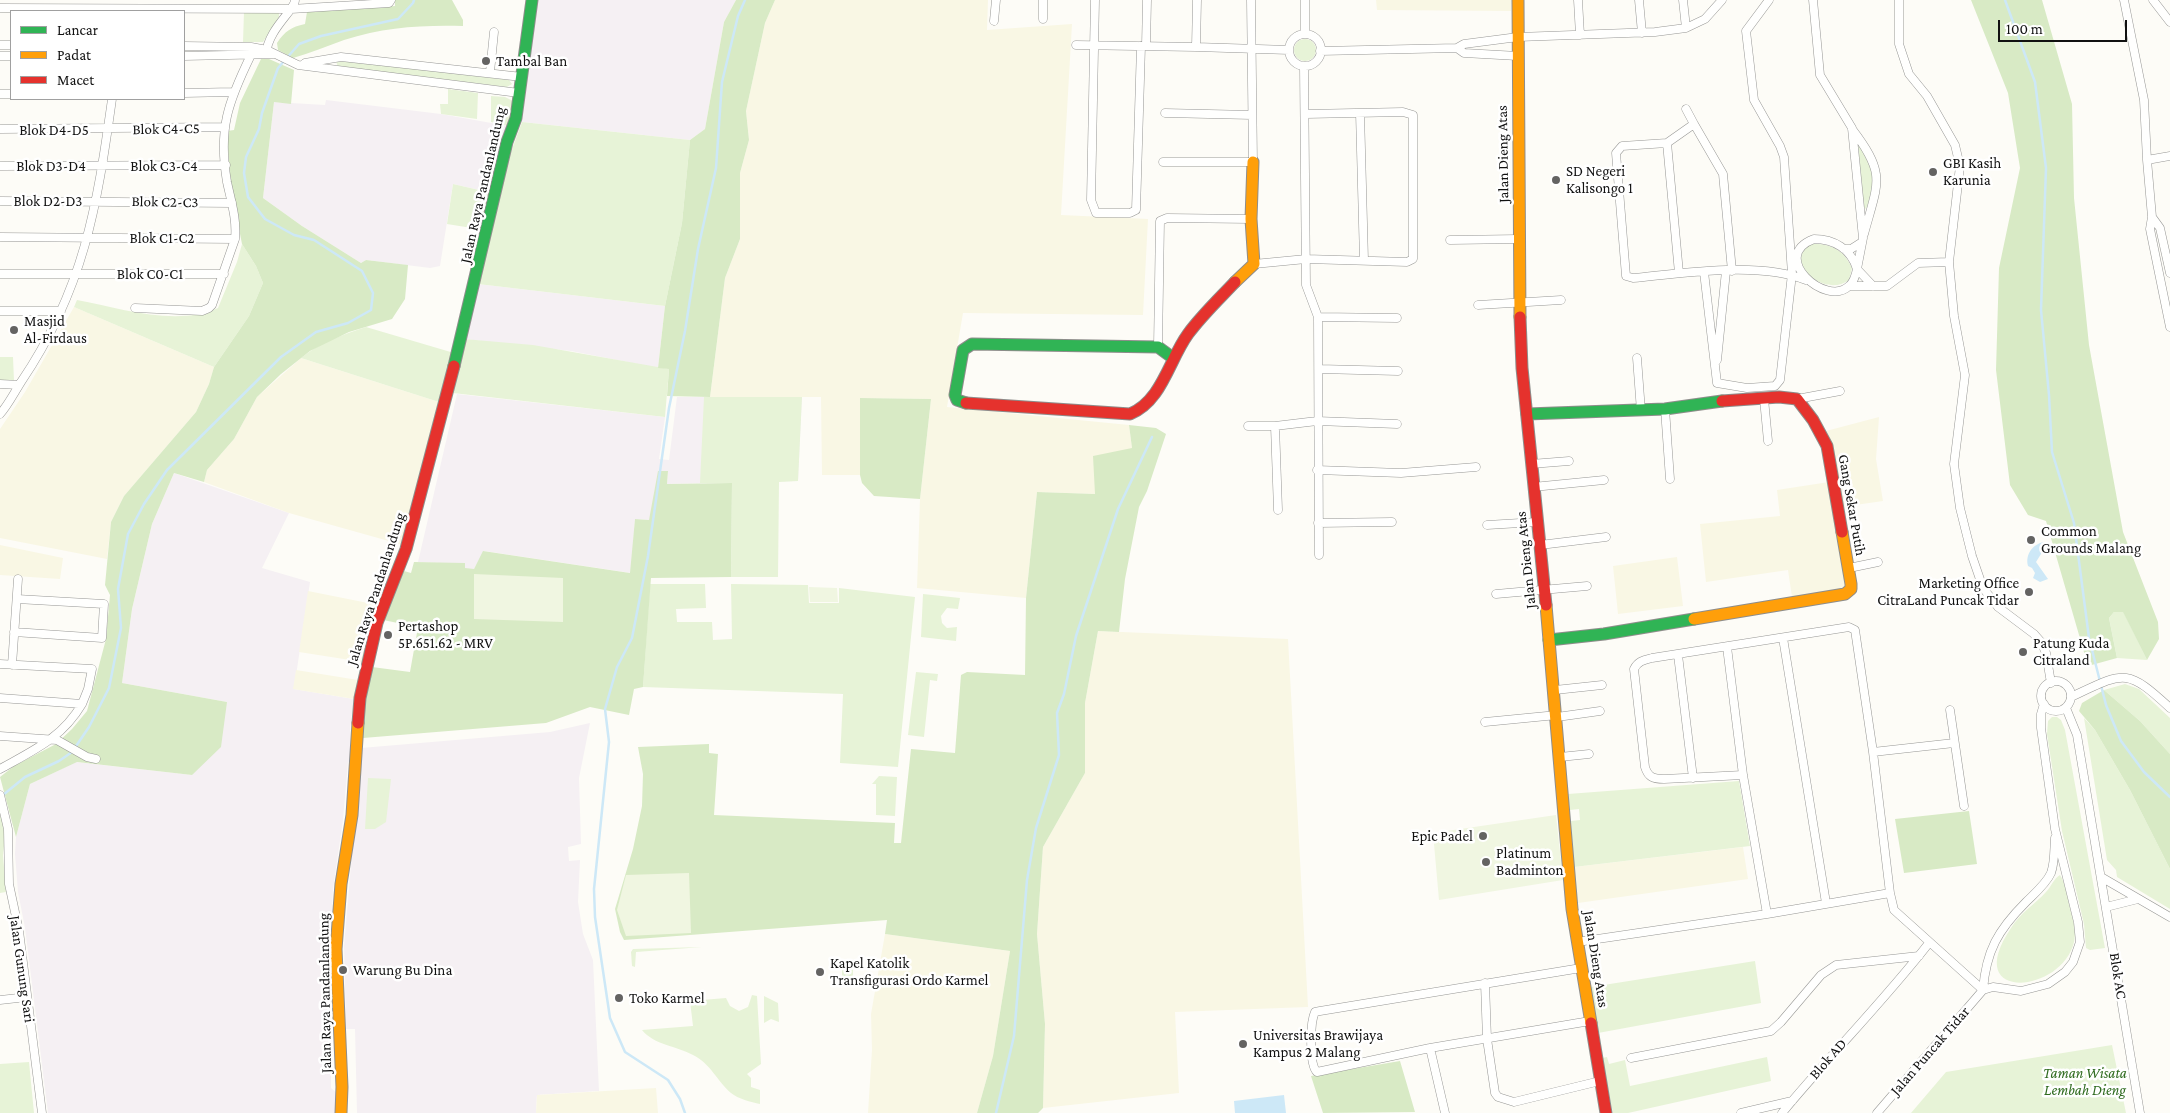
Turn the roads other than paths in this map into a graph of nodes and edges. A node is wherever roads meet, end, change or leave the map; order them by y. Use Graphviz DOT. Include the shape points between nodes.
graph roads {
  1 [pos="295,0"];
  2 [pos="532,0"];
  3 [pos="996,0"];
  4 [pos="1043,0"];
  5 [pos="1096,0"];
  6 [pos="1148,0"];
  7 [pos="1197,0"];
  8 [pos="1251,0"];
  9 [pos="1305,0"];
  10 [pos="1518,0"];
  11 [pos="1578,0"];
  12 [pos="1639,0"];
  13 [pos="1683,0"];
  14 [pos="1722,0"];
  15 [pos="1768,0"];
  16 [pos="1813,0"];
  17 [pos="1899,0"];
  18 [pos="2124,0"];
  19 [pos="2152,0"];
  20 [pos="390,2"];
  21 [pos="126,6"];
  22 [pos="0,8"];
  23 [pos="291,9"];
  24 [pos="1043,19"];
  25 [pos="994,21"];
  26 [pos="2170,22"];
  27 [pos="1686,28"];
  28 [pos="494,32"];
  29 [pos="1642,33"];
  30 [pos="1305,34"];
  31 [pos="1580,35"];
  32 [pos="1518,37"];
  33 [pos="1493,40"];
  34 [pos="1076,45"];
  35 [pos="185,46"];
  36 [pos="1096,46"];
  37 [pos="1144,46"];
  38 [pos="1196,47"];
  39 [pos="1456,48"];
  40 [pos="1250,49"];
  41 [pos="1289,50"];
  42 [pos="1320,50"];
  43 [pos="270,54"];
  44 [pos="251,55"];
  45 [pos="1494,55"];
  46 [pos="185,56"];
  47 [pos="1518,56"];
  48 [pos="298,64"];
  49 [pos="1304,66"];
  50 [pos="490,72"];
  51 [pos="521,85"];
  52 [pos="233,92"];
  53 [pos="185,93"];
  54 [pos="112,100"];
  55 [pos="1686,109"];
  56 [pos="1165,113"];
  57 [pos="1360,113"];
  58 [pos="1306,114"];
  59 [pos="1252,115"];
  60 [pos="1694,124"];
  61 [pos="225,128"];
  62 [pos="1852,128"];
  63 [pos="0,129"];
  64 [pos="108,130"];
  65 [pos="1667,142"];
  66 [pos="2170,156"];
  67 [pos="2147,160"];
  68 [pos="1163,162"];
  69 [pos="1253,162"];
  70 [pos="226,165"];
  71 [pos="0,166"];
  72 [pos="103,166"];
  73 [pos="0,201"];
  74 [pos="97,202"];
  75 [pos="232,203"];
  76 [pos="2152,217"];
  77 [pos="1251,219"];
  78 [pos="0,237"];
  79 [pos="88,238"];
  80 [pos="235,238"];
  81 [pos="1791,238"];
  82 [pos="1519,239"];
  83 [pos="1450,240"];
  84 [pos="1862,240"];
  85 [pos="1804,242"];
  86 [pos="1844,249"];
  87 [pos="1797,257"];
  88 [pos="1306,260"];
  89 [pos="1364,260"];
  90 [pos="1949,262"];
  91 [pos="1254,264"];
  92 [pos="1792,264"];
  93 [pos="1858,269"];
  94 [pos="2170,270"];
  95 [pos="1729,271"];
  96 [pos="1704,272"];
  97 [pos="2158,272"];
  98 [pos="1679,273"];
  99 [pos="1788,273"];
  100 [pos="0,274"];
  101 [pos="77,274"];
  102 [pos="224,274"];
  103 [pos="1806,280"];
  104 [pos="2170,285"];
  105 [pos="1849,286"];
  106 [pos="1873,286"];
  107 [pos="2161,287"];
  108 [pos="1561,300"];
  109 [pos="1519,302"];
  110 [pos="1478,305"];
  111 [pos="135,308"];
  112 [pos="0,311"];
  113 [pos="61,311"];
  114 [pos="1318,317"];
  115 [pos="1396,318"];
  116 [pos="2170,327"];
  117 [pos="1158,347"];
  118 [pos="1173,358"];
  119 [pos="1637,358"];
  120 [pos="1319,369"];
  121 [pos="1398,371"];
  122 [pos="1716,374"];
  123 [pos="0,384"];
  124 [pos="19,385"];
  125 [pos="1840,391"];
  126 [pos="1764,399"];
  127 [pos="1797,399"];
  128 [pos="1665,409"];
  129 [pos="1641,411"];
  130 [pos="0,414"];
  131 [pos="1527,414"];
  132 [pos="1317,421"];
  133 [pos="1397,424"];
  134 [pos="1248,426"];
  135 [pos="1275,426"];
  136 [pos="1768,441"];
  137 [pos="1569,461"];
  138 [pos="1531,464"];
  139 [pos="1476,467"];
  140 [pos="1318,470"];
  141 [pos="1670,479"];
  142 [pos="1604,480"];
  143 [pos="1533,487"];
  144 [pos="1278,510"];
  145 [pos="1392,522"];
  146 [pos="1537,522"];
  147 [pos="1318,523"];
  148 [pos="1487,525"];
  149 [pos="1606,537"];
  150 [pos="1540,545"];
  151 [pos="1320,555"];
  152 [pos="1878,562"];
  153 [pos="1849,568"];
  154 [pos="18,578"];
  155 [pos="1587,586"];
  156 [pos="1544,588"];
  157 [pos="1496,594"];
  158 [pos="17,599"];
  159 [pos="14,632"];
  160 [pos="1783,638"];
  161 [pos="1549,640"];
  162 [pos="1727,647"];
  163 [pos="1678,655"];
  164 [pos="0,664"];
  165 [pos="12,665"];
  166 [pos="2051,683"];
  167 [pos="1602,685"];
  168 [pos="1555,690"];
  169 [pos="2071,697"];
  170 [pos="0,698"];
  171 [pos="82,704"];
  172 [pos="2044,704"];
  173 [pos="2066,708"];
  174 [pos="2170,708"];
  175 [pos="1950,710"];
  176 [pos="1600,711"];
  177 [pos="1557,716"];
  178 [pos="1485,722"];
  179 [pos="0,736"];
  180 [pos="52,739"];
  181 [pos="1954,743"];
  182 [pos="1873,752"];
  183 [pos="1589,754"];
  184 [pos="1560,757"];
  185 [pos="96,759"];
  186 [pos="1,766"];
  187 [pos="1743,774"];
  188 [pos="1693,778"];
  189 [pos="1,799"];
  190 [pos="1964,806"];
  191 [pos="2056,829"];
  192 [pos="2066,871"];
  193 [pos="2051,872"];
  194 [pos="2101,877"];
  195 [pos="1890,893"];
  196 [pos="2138,899"];
  197 [pos="1826,903"];
  198 [pos="2106,907"];
  199 [pos="1767,914"];
  200 [pos="2170,917"];
  201 [pos="1577,942"];
  202 [pos="1929,943"];
  203 [pos="1918,956"];
  204 [pos="1582,968"];
  205 [pos="1485,983"];
  206 [pos="1983,990"];
  207 [pos="27,997"];
  208 [pos="0,1000"];
  209 [pos="1590,1021"];
  210 [pos="1488,1039"];
  211 [pos="1430,1048"];
  212 [pos="1631,1058"];
  213 [pos="1600,1081"];
  214 [pos="1792,1101"];
  215 [pos="42,1113"];
  216 [pos="341,1113"];
  217 [pos="1445,1113"];
  218 [pos="1606,1113"];
  219 [pos="1741,1113"];
  220 [pos="1782,1113"];
  221 [pos="1877,1113"];
  222 [pos="2140,1113"];
  1 -- 23 [label="street"];
  2 -- 51 [label="street, Jalan Raya Pandanlandung"];
  3 -- 25 [label="street"];
  4 -- 24 [label="street"];
  5 -- 36 [label="street"];
  6 -- 37 [label="street"];
  7 -- 38 [label="street"];
  8 -- 40 [label="street"];
  9 -- 30 [label="street"];
  10 -- 32 [label="street, Jalan Dieng Atas"];
  11 -- 31 [label="street"];
  12 -- 29 [label="street"];
  13 -- 27 [label="street"];
  14 -- 27 [label="street" via="1705,19"];
  15 -- 81 [label="street" via="1748,26 1746,36 1754,100 1783,152"];
  16 -- 62 [label="street" via="1820,75"];
  17 -- 90 [label="street" via="1899,44 1909,74 1927,96 1955,145 1960,166"];
  18 -- 67 [label="street" via="2144,100"];
  19 -- 26 [label="street"];
  20 -- 23 [label="street"];
  21 -- 22 [label="street"];
  21 -- 23 [label="street"];
  23 -- 43 [label="street" via="273,32"];
  27 -- 29 [label="street"];
  28 -- 50 [label="street"];
  29 -- 31 [label="street"];
  30 -- 41 [label="street" via="1295,38"];
  30 -- 42 [label="street" via="1316,39"];
  31 -- 32 [label="street"];
  32 -- 33 [label="street"];
  32 -- 47 [label="street, Jalan Dieng Atas"];
  33 -- 39 [label="street"];
  33 -- 45 [label="street"];
  34 -- 36 [label="street"];
  35 -- 43 [label="street" via="244,46"];
  36 -- 37 [label="street"];
  36 -- 37 [label="street" via="1092,207 1096,213 1130,213 1137,207"];
  37 -- 38 [label="street"];
  38 -- 40 [label="street"];
  39 -- 42 [label="street"];
  39 -- 45 [label="street" via="1464,53"];
  40 -- 41 [label="street"];
  40 -- 59 [label="street"];
  41 -- 49 [label="street" via="1294,61"];
  42 -- 49 [label="street" via="1315,61"];
  43 -- 44 [label="street"];
  43 -- 48 [label="street"];
  44 -- 46 [label="street"];
  44 -- 52 [label="street"];
  45 -- 47 [label="street"];
  47 -- 82 [label="street, Jalan Dieng Atas"];
  48 -- 50 [label="street" via="341,57"];
  48 -- 51 [label="street"];
  49 -- 58 [label="street"];
  50 -- 51 [label="street"];
  51 -- 216 [label="street, Jalan Raya Pandanlandung" via="516,118 507,142 420,500 401,566 378,623 360,698 352,815 341,884 336,949"];
  52 -- 53 [label="street"];
  52 -- 61 [label="street"];
  54 -- 64 [label="street"];
  55 -- 60 [label="street"];
  56 -- 59 [label="street"];
  57 -- 58 [label="street"];
  57 -- 89 [label="street"];
  57 -- 89 [label="street" via="1409,112 1415,121 1413,259 1407,262"];
  58 -- 88 [label="street"];
  59 -- 69 [label="street"];
  60 -- 65 [label="street"];
  60 -- 95 [label="street" via="1723,174"];
  61 -- 64 [label="street, Blok C4-C5"];
  61 -- 70 [label="street"];
  62 -- 84 [label="street"];
  62 -- 84 [label="street" via="1872,158 1877,173 1875,194"];
  63 -- 64 [label="street, Blok D4-D5"];
  64 -- 72 [label="street"];
  65 -- 98 [label="street"];
  65 -- 98 [label="street" via="1622,146 1616,152 1626,276"];
  66 -- 67 [label="street"];
  67 -- 76 [label="street"];
  68 -- 69 [label="street"];
  69 -- 77 [label="street"];
  70 -- 72 [label="street, Blok C3-C4"];
  70 -- 75 [label="street"];
  71 -- 72 [label="street, Blok D3-D4"];
  72 -- 74 [label="street"];
  73 -- 74 [label="street, Blok D2-D3"];
  74 -- 75 [label="street, Blok C2-C3"];
  74 -- 79 [label="street"];
  75 -- 80 [label="street"];
  76 -- 94 [label="street" via="2160,228"];
  76 -- 97 [label="street" via="2150,229"];
  77 -- 91 [label="street"];
  77 -- 117 [label="street" via="1167,218 1160,221"];
  78 -- 79 [label="street, Blok C1-C2"];
  79 -- 80 [label="street, Blok C1-C2"];
  79 -- 101 [label="street"];
  80 -- 102 [label="street"];
  81 -- 85 [label="street"];
  81 -- 92 [label="street"];
  82 -- 83 [label="street"];
  82 -- 109 [label="street, Jalan Dieng Atas"];
  84 -- 86 [label="street" via="1851,250"];
  84 -- 93 [label="street"];
  85 -- 86 [label="street" via="1829,240"];
  85 -- 87 [label="street"];
  86 -- 93 [label="street"];
  87 -- 92 [label="street"];
  87 -- 103 [label="street" via="1799,269"];
  88 -- 89 [label="street"];
  88 -- 91 [label="street"];
  88 -- 114 [label="street" via="1306,285"];
  90 -- 106 [label="street" via="1918,263 1887,286"];
  90 -- 166 [label="street" via="1954,316 1965,375 1954,477 1972,556 1978,577 1989,597 2041,642"];
  91 -- 118 [label="street" via="1199,321"];
  92 -- 99 [label="street"];
  93 -- 105 [label="street"];
  93 -- 106 [label="street"];
  94 -- 97 [label="street"];
  95 -- 96 [label="street"];
  95 -- 99 [label="street"];
  95 -- 122 [label="street"];
  96 -- 98 [label="street"];
  96 -- 122 [label="street"];
  97 -- 107 [label="street"];
  99 -- 103 [label="street"];
  99 -- 122 [label="street" via="1778,383 1747,388 1721,385"];
  100 -- 101 [label="street, Blok C0-C1"];
  101 -- 102 [label="street, Blok C0-C1"];
  101 -- 113 [label="street"];
  102 -- 111 [label="street" via="212,305 205,310"];
  103 -- 105 [label="street" via="1827,290 1843,290"];
  104 -- 107 [label="street"];
  105 -- 106 [label="street"];
  107 -- 116 [label="street"];
  108 -- 109 [label="street"];
  109 -- 110 [label="street"];
  109 -- 131 [label="street, Jalan Dieng Atas"];
  112 -- 113 [label="street"];
  113 -- 124 [label="street"];
  114 -- 115 [label="street"];
  114 -- 120 [label="street"];
  117 -- 118 [label="street"];
  117 -- 118 [label="street" via="968,345 963,350 955,395 963,403 1130,414 1148,404"];
  119 -- 129 [label="street"];
  120 -- 121 [label="street"];
  120 -- 132 [label="street"];
  123 -- 124 [label="street"];
  124 -- 130 [label="street"];
  125 -- 127 [label="street"];
  126 -- 127 [label="street"];
  126 -- 128 [label="street"];
  126 -- 136 [label="street"];
  127 -- 153 [label="street, Gang Sekar Putih" via="1827,446"];
  128 -- 129 [label="street"];
  128 -- 141 [label="street"];
  129 -- 131 [label="street"];
  131 -- 138 [label="street, Jalan Dieng Atas"];
  132 -- 133 [label="street"];
  132 -- 135 [label="street"];
  132 -- 140 [label="street"];
  134 -- 135 [label="street"];
  135 -- 144 [label="street"];
  137 -- 138 [label="street"];
  138 -- 143 [label="street, Jalan Dieng Atas"];
  139 -- 140 [label="street" via="1401,473"];
  140 -- 147 [label="street"];
  142 -- 143 [label="street"];
  143 -- 146 [label="street, Jalan Dieng Atas"];
  145 -- 147 [label="street"];
  146 -- 148 [label="street"];
  146 -- 150 [label="street, Jalan Dieng Atas"];
  147 -- 151 [label="street"];
  149 -- 150 [label="street"];
  150 -- 156 [label="street, Jalan Dieng Atas"];
  152 -- 153 [label="street"];
  153 -- 161 [label="street, Gang Sekar Putih" via="1851,589 1845,594 1604,634"];
  154 -- 158 [label="street"];
  155 -- 156 [label="street"];
  156 -- 157 [label="street"];
  156 -- 161 [label="street, Jalan Dieng Atas"];
  158 -- 159 [label="street"];
  158 -- 159 [label="street" via="104,604 102,638"];
  159 -- 165 [label="street"];
  160 -- 162 [label="street"];
  160 -- 182 [label="street" via="1850,627 1855,630"];
  160 -- 197 [label="street"];
  161 -- 168 [label="street, Jalan Dieng Atas"];
  162 -- 163 [label="street"];
  162 -- 187 [label="street"];
  163 -- 188 [label="street"];
  163 -- 188 [label="street" via="1641,661 1634,669 1645,767 1652,778"];
  164 -- 165 [label="street"];
  165 -- 171 [label="street" via="92,669"];
  166 -- 169 [label="street" via="2063,683"];
  166 -- 172 [label="street" via="2043,692"];
  167 -- 168 [label="street"];
  168 -- 177 [label="street, Jalan Dieng Atas"];
  169 -- 173 [label="street"];
  169 -- 174 [label="street" via="2120,677 2137,680"];
  170 -- 171 [label="street"];
  171 -- 180 [label="street" via="72,721"];
  172 -- 173 [label="street" via="2054,711"];
  172 -- 191 [label="street" via="2041,728"];
  173 -- 194 [label="street, Blok AC" via="2077,735"];
  175 -- 181 [label="street"];
  176 -- 177 [label="street"];
  177 -- 178 [label="street"];
  177 -- 184 [label="street, Jalan Dieng Atas"];
  179 -- 180 [label="street"];
  180 -- 185 [label="street"];
  180 -- 186 [label="street"];
  181 -- 182 [label="street"];
  181 -- 190 [label="street"];
  182 -- 195 [label="street"];
  183 -- 184 [label="street"];
  184 -- 201 [label="street, Jalan Dieng Atas"];
  187 -- 188 [label="street"];
  187 -- 199 [label="street"];
  189 -- 207 [label="street, Jalan Gunung Sari" via="8,829 9,884"];
  191 -- 192 [label="street"];
  191 -- 193 [label="street"];
  192 -- 193 [label="street"];
  192 -- 206 [label="street" via="2080,933 2073,962 2056,979 2031,990 1993,987"];
  193 -- 206 [label="street" via="2046,882 1998,934 1984,970"];
  194 -- 196 [label="street"];
  194 -- 198 [label="street, Blok AC"];
  195 -- 197 [label="street"];
  195 -- 202 [label="street" via="1894,910"];
  196 -- 198 [label="street"];
  196 -- 200 [label="street"];
  197 -- 199 [label="street"];
  198 -- 222 [label="street, Blok AC"];
  199 -- 201 [label="street"];
  201 -- 204 [label="street, Jalan Dieng Atas"];
  202 -- 203 [label="street, Blok AD"];
  202 -- 206 [label="street"];
  203 -- 212 [label="street" via="1836,965 1828,969 1771,1031"];
  203 -- 214 [label="street, Blok AD" via="1898,983"];
  204 -- 205 [label="street"];
  204 -- 209 [label="street, Jalan Dieng Atas"];
  205 -- 210 [label="street"];
  205 -- 211 [label="street" via="1315,1012 1311,1021 1313,1066 1317,1072"];
  206 -- 221 [label="street, Jalan Puncak Tidar"];
  207 -- 208 [label="street"];
  207 -- 215 [label="street, Jalan Gunung Sari"];
  209 -- 210 [label="street"];
  209 -- 213 [label="street, Jalan Dieng Atas"];
  210 -- 211 [label="street"];
  210 -- 213 [label="street" via="1495,1093 1503,1100 1514,1102"];
  211 -- 217 [label="street"];
  213 -- 218 [label="street, Jalan Dieng Atas"];
  214 -- 219 [label="street"];
  214 -- 220 [label="street, Blok AD"];
}
